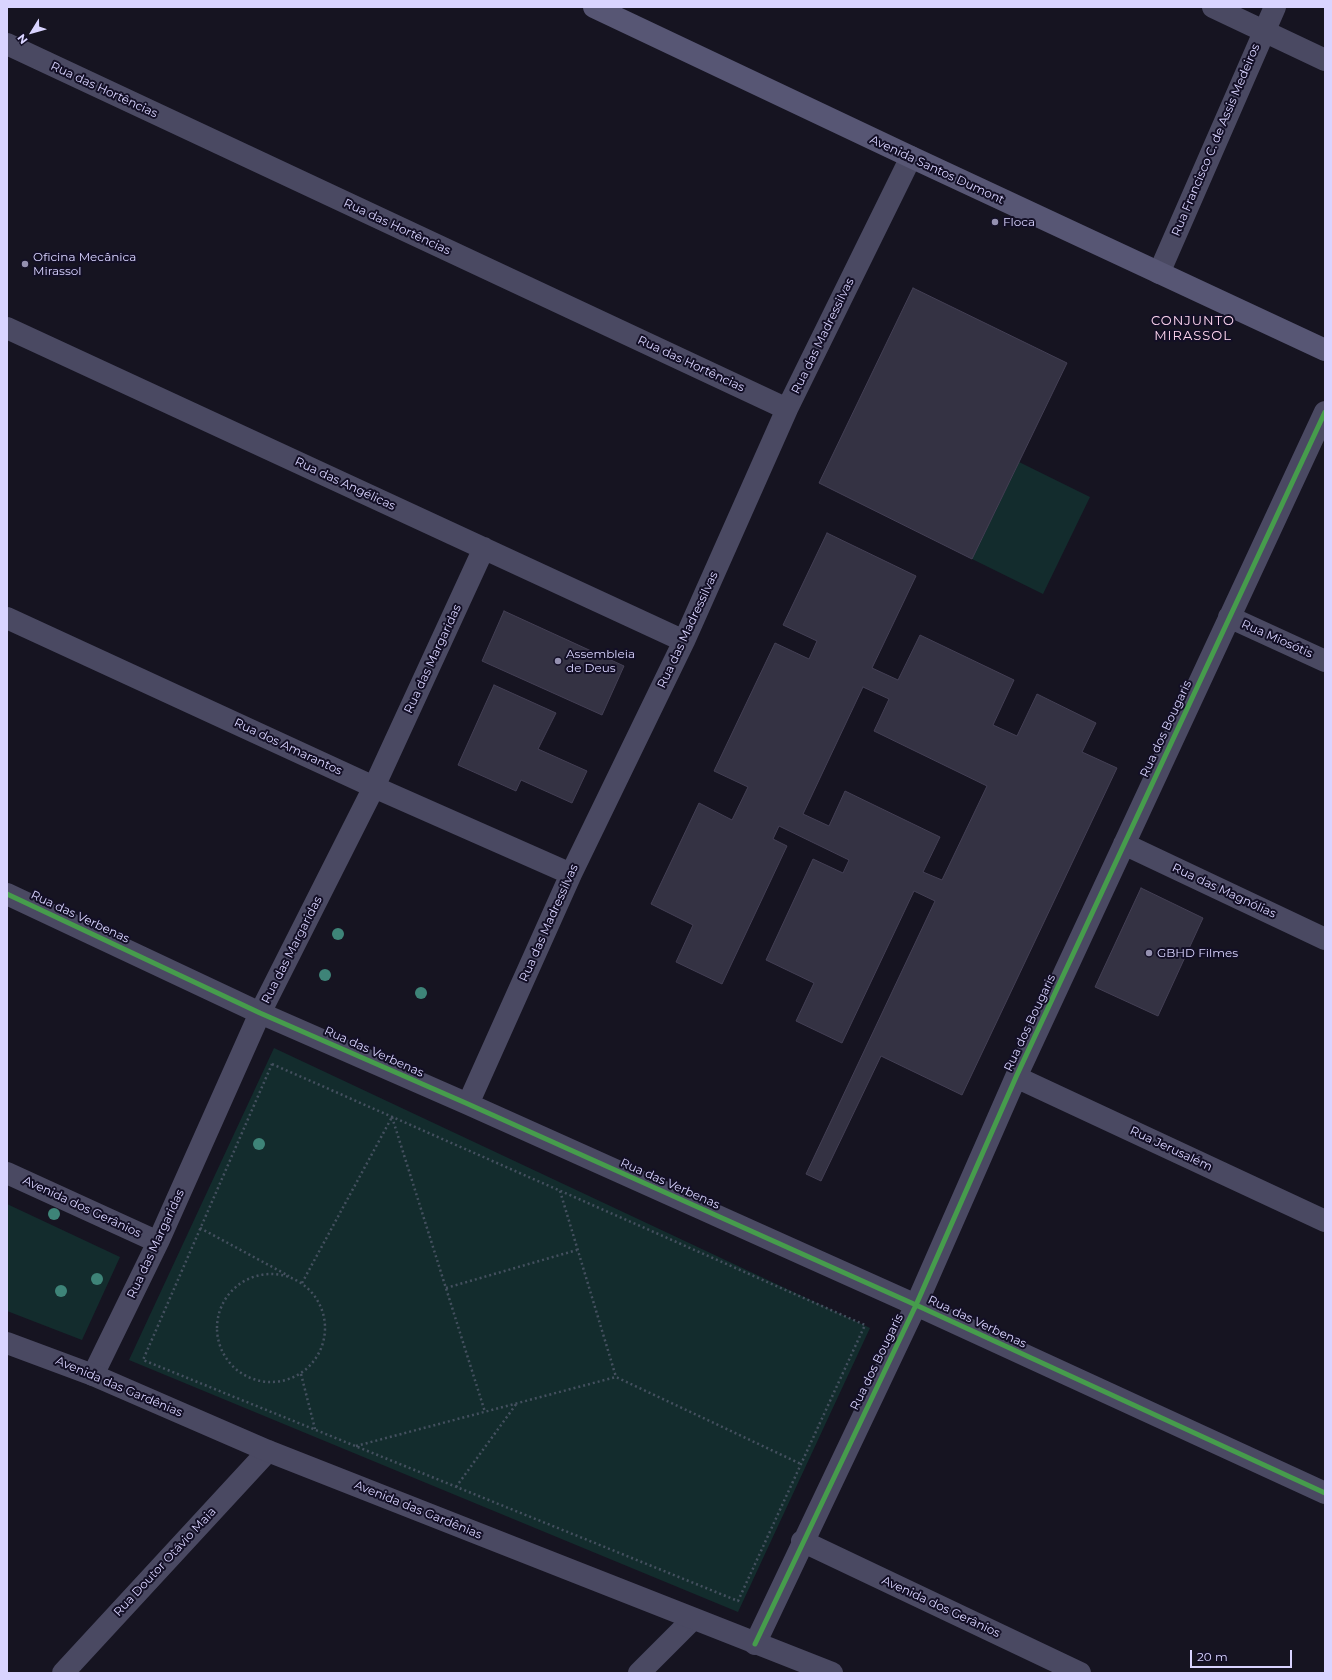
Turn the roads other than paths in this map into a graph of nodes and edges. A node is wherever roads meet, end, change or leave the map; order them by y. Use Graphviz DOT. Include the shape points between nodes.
graph roads {
  1 [pos="594,7"];
  2 [pos="1213,7"];
  3 [pos="1275,7"];
  4 [pos="1264,31"];
  5 [pos="7,44"];
  6 [pos="1325,60"];
  7 [pos="911,157"];
  8 [pos="1159,273"];
  9 [pos="7,328"];
  10 [pos="1325,350"];
  11 [pos="787,409"];
  12 [pos="1325,412"];
  13 [pos="484,548"];
  14 [pos="1229,617"];
  15 [pos="7,618"];
  16 [pos="684,641"];
  17 [pos="1325,661"];
  18 [pos="374,787"];
  19 [pos="1124,844"];
  20 [pos="571,874"];
  21 [pos="7,894"];
  22 [pos="1325,939"];
  23 [pos="260,1012"];
  24 [pos="1016,1077"];
  25 [pos="468,1104"];
  26 [pos="7,1173"];
  27 [pos="1325,1222"];
  28 [pos="158,1242"];
  29 [pos="916,1305"];
  30 [pos="7,1343"];
  31 [pos="93,1375"];
  32 [pos="268,1450"];
  33 [pos="1325,1493"];
  34 [pos="802,1541"];
  35 [pos="694,1619"];
  36 [pos="755,1644"];
  37 [pos="63,1673"];
  38 [pos="639,1673"];
  39 [pos="832,1673"];
  40 [pos="1080,1673"];
  1 -- 7 [label="main road, Avenida Santos Dumont"];
  2 -- 4 [label="street"];
  3 -- 4 [label="street, Rua Francisco C. de Assis Medeiros"];
  4 -- 6 [label="street"];
  4 -- 8 [label="street, Rua Francisco C. de Assis Medeiros"];
  5 -- 11 [label="street, Rua das Hortências"];
  7 -- 8 [label="main road, Avenida Santos Dumont"];
  7 -- 11 [label="street, Rua das Madressilvas"];
  8 -- 10 [label="main road, Avenida Santos Dumont"];
  9 -- 13 [label="street, Rua das Angélicas"];
  11 -- 16 [label="street, Rua das Madressilvas"];
  12 -- 14 [label="street, Rua dos Bougaris"];
  13 -- 16 [label="street, Rua das Angélicas"];
  13 -- 18 [label="street, Rua das Margaridas"];
  14 -- 17 [label="street, Rua Miosótis"];
  14 -- 19 [label="street, Rua dos Bougaris"];
  15 -- 18 [label="street, Rua dos Amarantos"];
  16 -- 20 [label="street, Rua das Madressilvas"];
  18 -- 20 [label="street, Rua dos Amarantos"];
  18 -- 23 [label="street, Rua das Margaridas"];
  19 -- 22 [label="street, Rua das Magnólias"];
  19 -- 24 [label="street, Rua dos Bougaris"];
  20 -- 25 [label="street, Rua das Madressilvas"];
  21 -- 23 [label="street, Rua das Verbenas"];
  23 -- 25 [label="street, Rua das Verbenas"];
  23 -- 28 [label="street, Rua das Margaridas"];
  24 -- 27 [label="street, Rua Jerusalém"];
  24 -- 29 [label="street, Rua dos Bougaris"];
  25 -- 29 [label="street, Rua das Verbenas"];
  26 -- 28 [label="street, Avenida dos Gerânios"];
  28 -- 31 [label="street, Rua das Margaridas"];
  29 -- 33 [label="street, Rua das Verbenas"];
  29 -- 34 [label="street, Rua dos Bougaris"];
  30 -- 31 [label="street, Avenida das Gardênias"];
  31 -- 32 [label="street, Avenida das Gardênias"];
  32 -- 35 [label="street, Avenida das Gardênias"];
  32 -- 37 [label="street, Rua Doutor Otávio Maia"];
  34 -- 36 [label="street, Rua dos Bougaris"];
  34 -- 40 [label="street, Avenida dos Gerânios"];
  35 -- 36 [label="street, Avenida das Gardênias"];
  35 -- 38 [label="street"];
  36 -- 39 [label="street, Avenida das Gardênias"];
}
